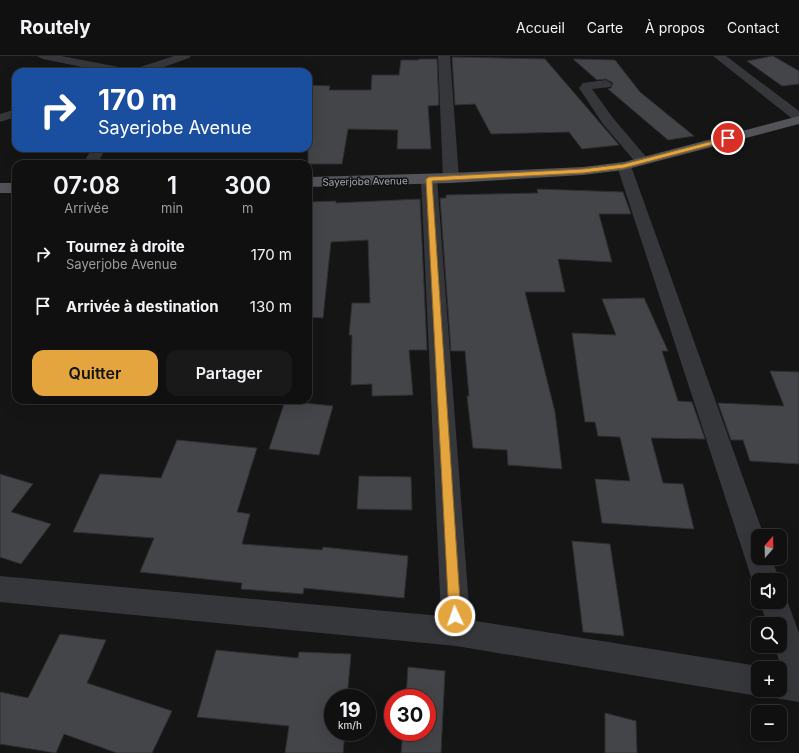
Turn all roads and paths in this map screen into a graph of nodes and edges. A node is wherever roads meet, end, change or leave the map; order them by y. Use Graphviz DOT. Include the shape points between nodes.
graph roads {
  1 [pos="43,56"];
  2 [pos="185,56"];
  3 [pos="444,56"];
  4 [pos="719,56"];
  5 [pos="104,68"];
  6 [pos="150,68"];
  7 [pos="606,84"];
  8 [pos="12,114"];
  9 [pos="0,118"];
  10 [pos="799,119"];
  11 [pos="633,163"];
  12 [pos="451,178"];
  13 [pos="429,179"];
  14 [pos="312,182"];
  15 [pos="0,188"];
  16 [pos="12,188"];
  17 [pos="751,535"];
  18 [pos="0,589"];
  19 [pos="776,609"];
  20 [pos="456,632"];
  21 [pos="799,676"];
  22 [pos="751,680"];
  23 [pos="787,685"];
  24 [pos="799,688"];
  1 -- 5 [label="street"];
  2 -- 6 [label="street"];
  3 -- 12 [label="street"];
  4 -- 10 [label="street"];
  7 -- 11 [label="street" via="585,88"];
  8 -- 9 [label="street"];
  10 -- 11 [label="main road, Sayerjobe Avenue"];
  11 -- 12 [label="main road, Sayerjobe Avenue" via="583,171"];
  11 -- 17 [label="street"];
  12 -- 13 [label="main road, Sayerjobe Avenue"];
  13 -- 14 [label="main road, Sayerjobe Avenue"];
  13 -- 20 [label="street"];
  15 -- 16 [label="main road"];
  18 -- 20 [label="street"];
  19 -- 21 [label="street"];
  20 -- 22 [label="street"];
  23 -- 24 [label="street"];
}
